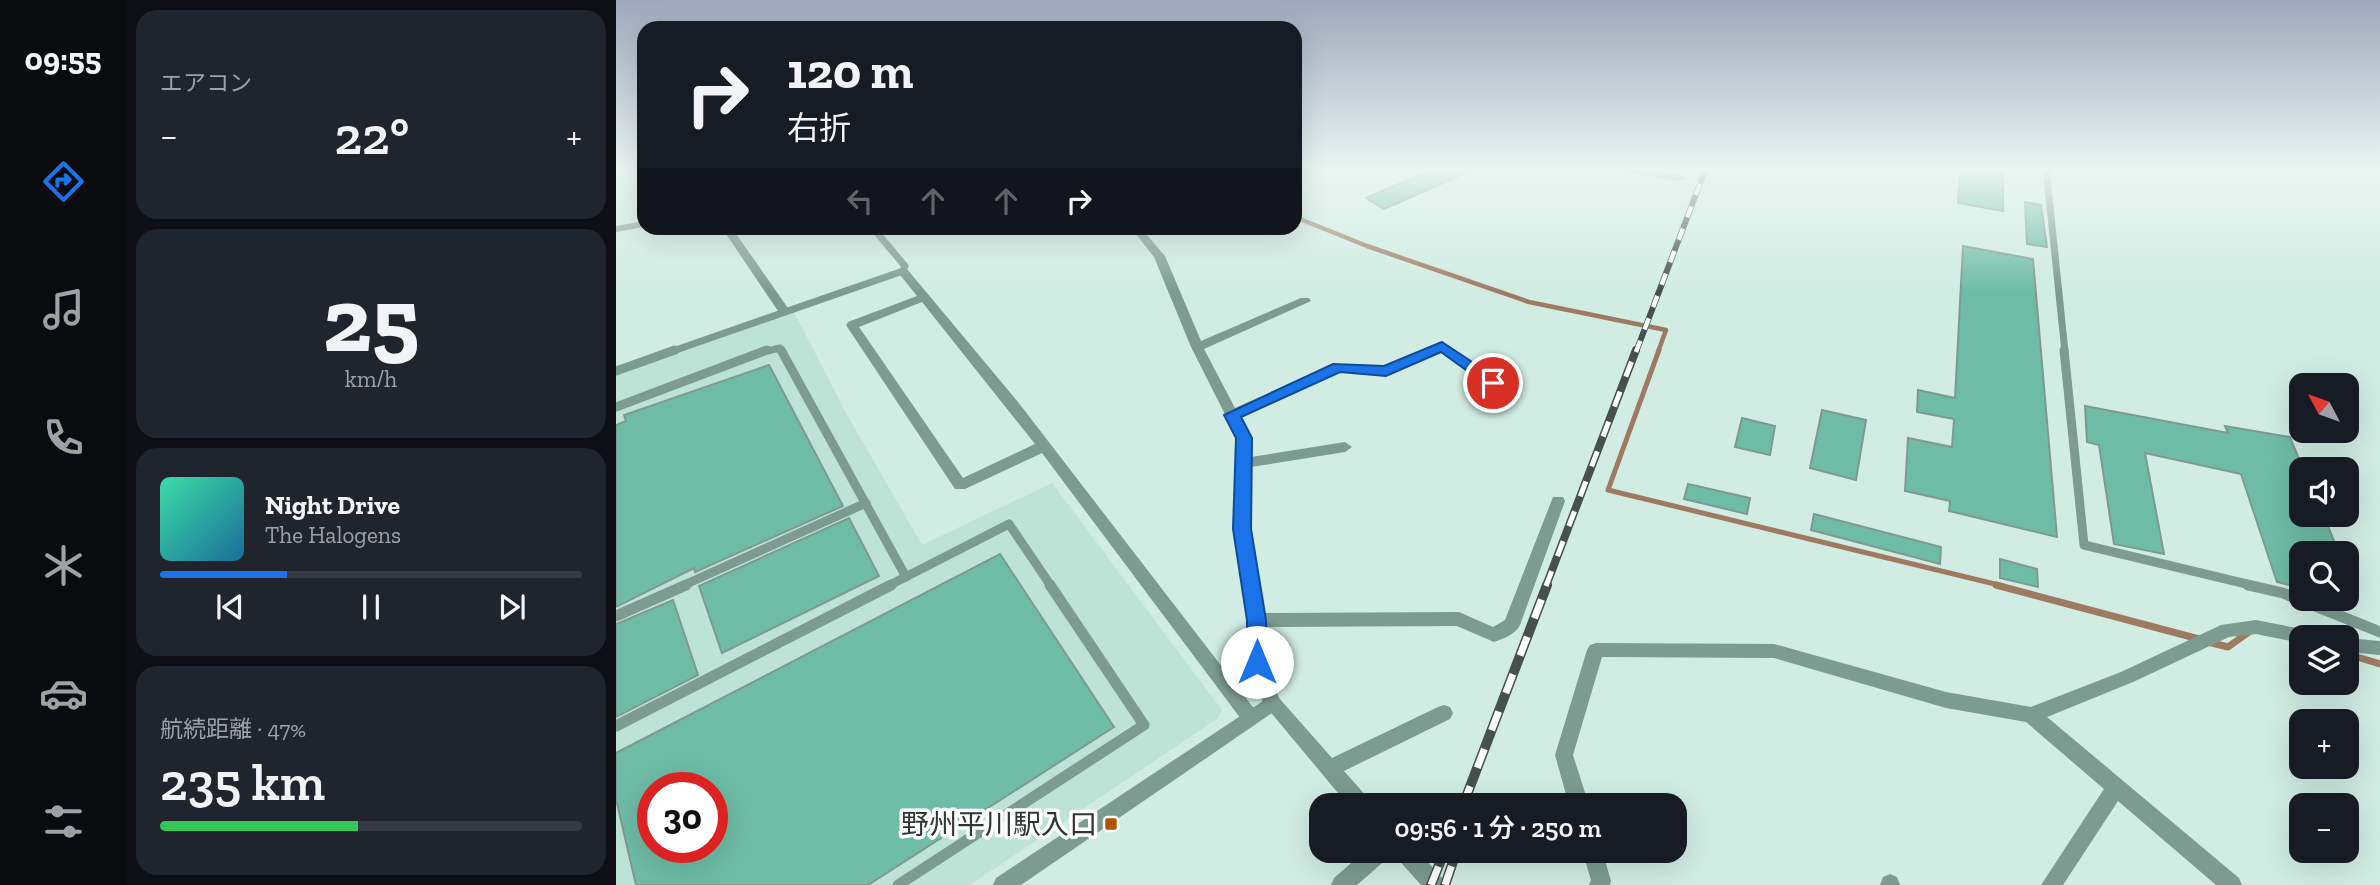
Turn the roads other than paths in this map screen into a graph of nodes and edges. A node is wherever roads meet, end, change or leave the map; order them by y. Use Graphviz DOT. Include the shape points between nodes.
graph roads {
  1 [pos="2050,209"];
  2 [pos="637,225"];
  3 [pos="616,229"];
  4 [pos="732,235"];
  5 [pos="879,235"];
  6 [pos="1142,235"];
  7 [pos="903,271"];
  8 [pos="925,297"];
  9 [pos="1305,301"];
  10 [pos="784,311"];
  11 [pos="1197,347"];
  12 [pos="616,371"];
  13 [pos="1510,395"];
  14 [pos="616,407"];
  15 [pos="1232,415"];
  16 [pos="1044,446"];
  17 [pos="1345,447"];
  18 [pos="1243,463"];
  19 [pos="1558,501"];
  20 [pos="866,503"];
  21 [pos="906,577"];
  22 [pos="616,616"];
  23 [pos="1257,620"];
  24 [pos="2380,632"];
  25 [pos="2289,633"];
  26 [pos="2359,646"];
  27 [pos="2380,648"];
  28 [pos="1272,703"];
  29 [pos="1444,713"];
  30 [pos="2031,715"];
  31 [pos="1250,717"];
  32 [pos="616,726"];
  33 [pos="1328,769"];
  34 [pos="2117,786"];
  35 [pos="1351,793"];
  36 [pos="1575,793"];
  37 [pos="1367,863"];
  38 [pos="1415,863"];
  39 [pos="1596,863"];
  40 [pos="1013,882"];
  41 [pos="898,885"];
  42 [pos="1341,885"];
  43 [pos="1435,885"];
  44 [pos="1599,885"];
  45 [pos="2051,885"];
  46 [pos="2232,885"];
  1 -- 24 [label="lane" via="2084,545 2283,593"];
  2 -- 3 [label="street"];
  4 -- 10 [label="street"];
  5 -- 7 [label="lane" via="905,266"];
  6 -- 11 [label="street" via="1159,256"];
  7 -- 8 [label="street"];
  7 -- 10 [label="lane"];
  8 -- 16 [label="street"];
  8 -- 16 [label="street" via="852,325 960,485"];
  9 -- 11 [label="street"];
  10 -- 12 [label="lane"];
  11 -- 15 [label="street"];
  13 -- 15 [label="street" via="1442,346 1386,371 1338,367"];
  14 -- 20 [label="lane" via="780,348"];
  15 -- 18 [label="street" via="1244,438"];
  16 -- 31 [label="street"];
  17 -- 18 [label="street"];
  18 -- 23 [label="street" via="1242,529"];
  19 -- 23 [label="street" via="1512,625 1494,635 1459,619"];
  20 -- 21 [label="lane"];
  20 -- 22 [label="lane"];
  21 -- 32 [label="lane"];
  21 -- 41 [label="lane" via="1009,524 1144,725"];
  23 -- 28 [label="street" via="1257,662"];
  25 -- 30 [label="street" via="2256,627 2227,630"];
  26 -- 27 [label="street"];
  28 -- 31 [label="street"];
  28 -- 33 [label="street"];
  29 -- 33 [label="street"];
  30 -- 34 [label="street"];
  30 -- 36 [label="street" via="1946,700 1774,651 1596,650 1564,755"];
  31 -- 40 [label="street"];
  33 -- 35 [label="street"];
  34 -- 45 [label="street"];
  34 -- 46 [label="street"];
  37 -- 42 [label="street"];
  38 -- 43 [label="street"];
  39 -- 44 [label="street"];
}
